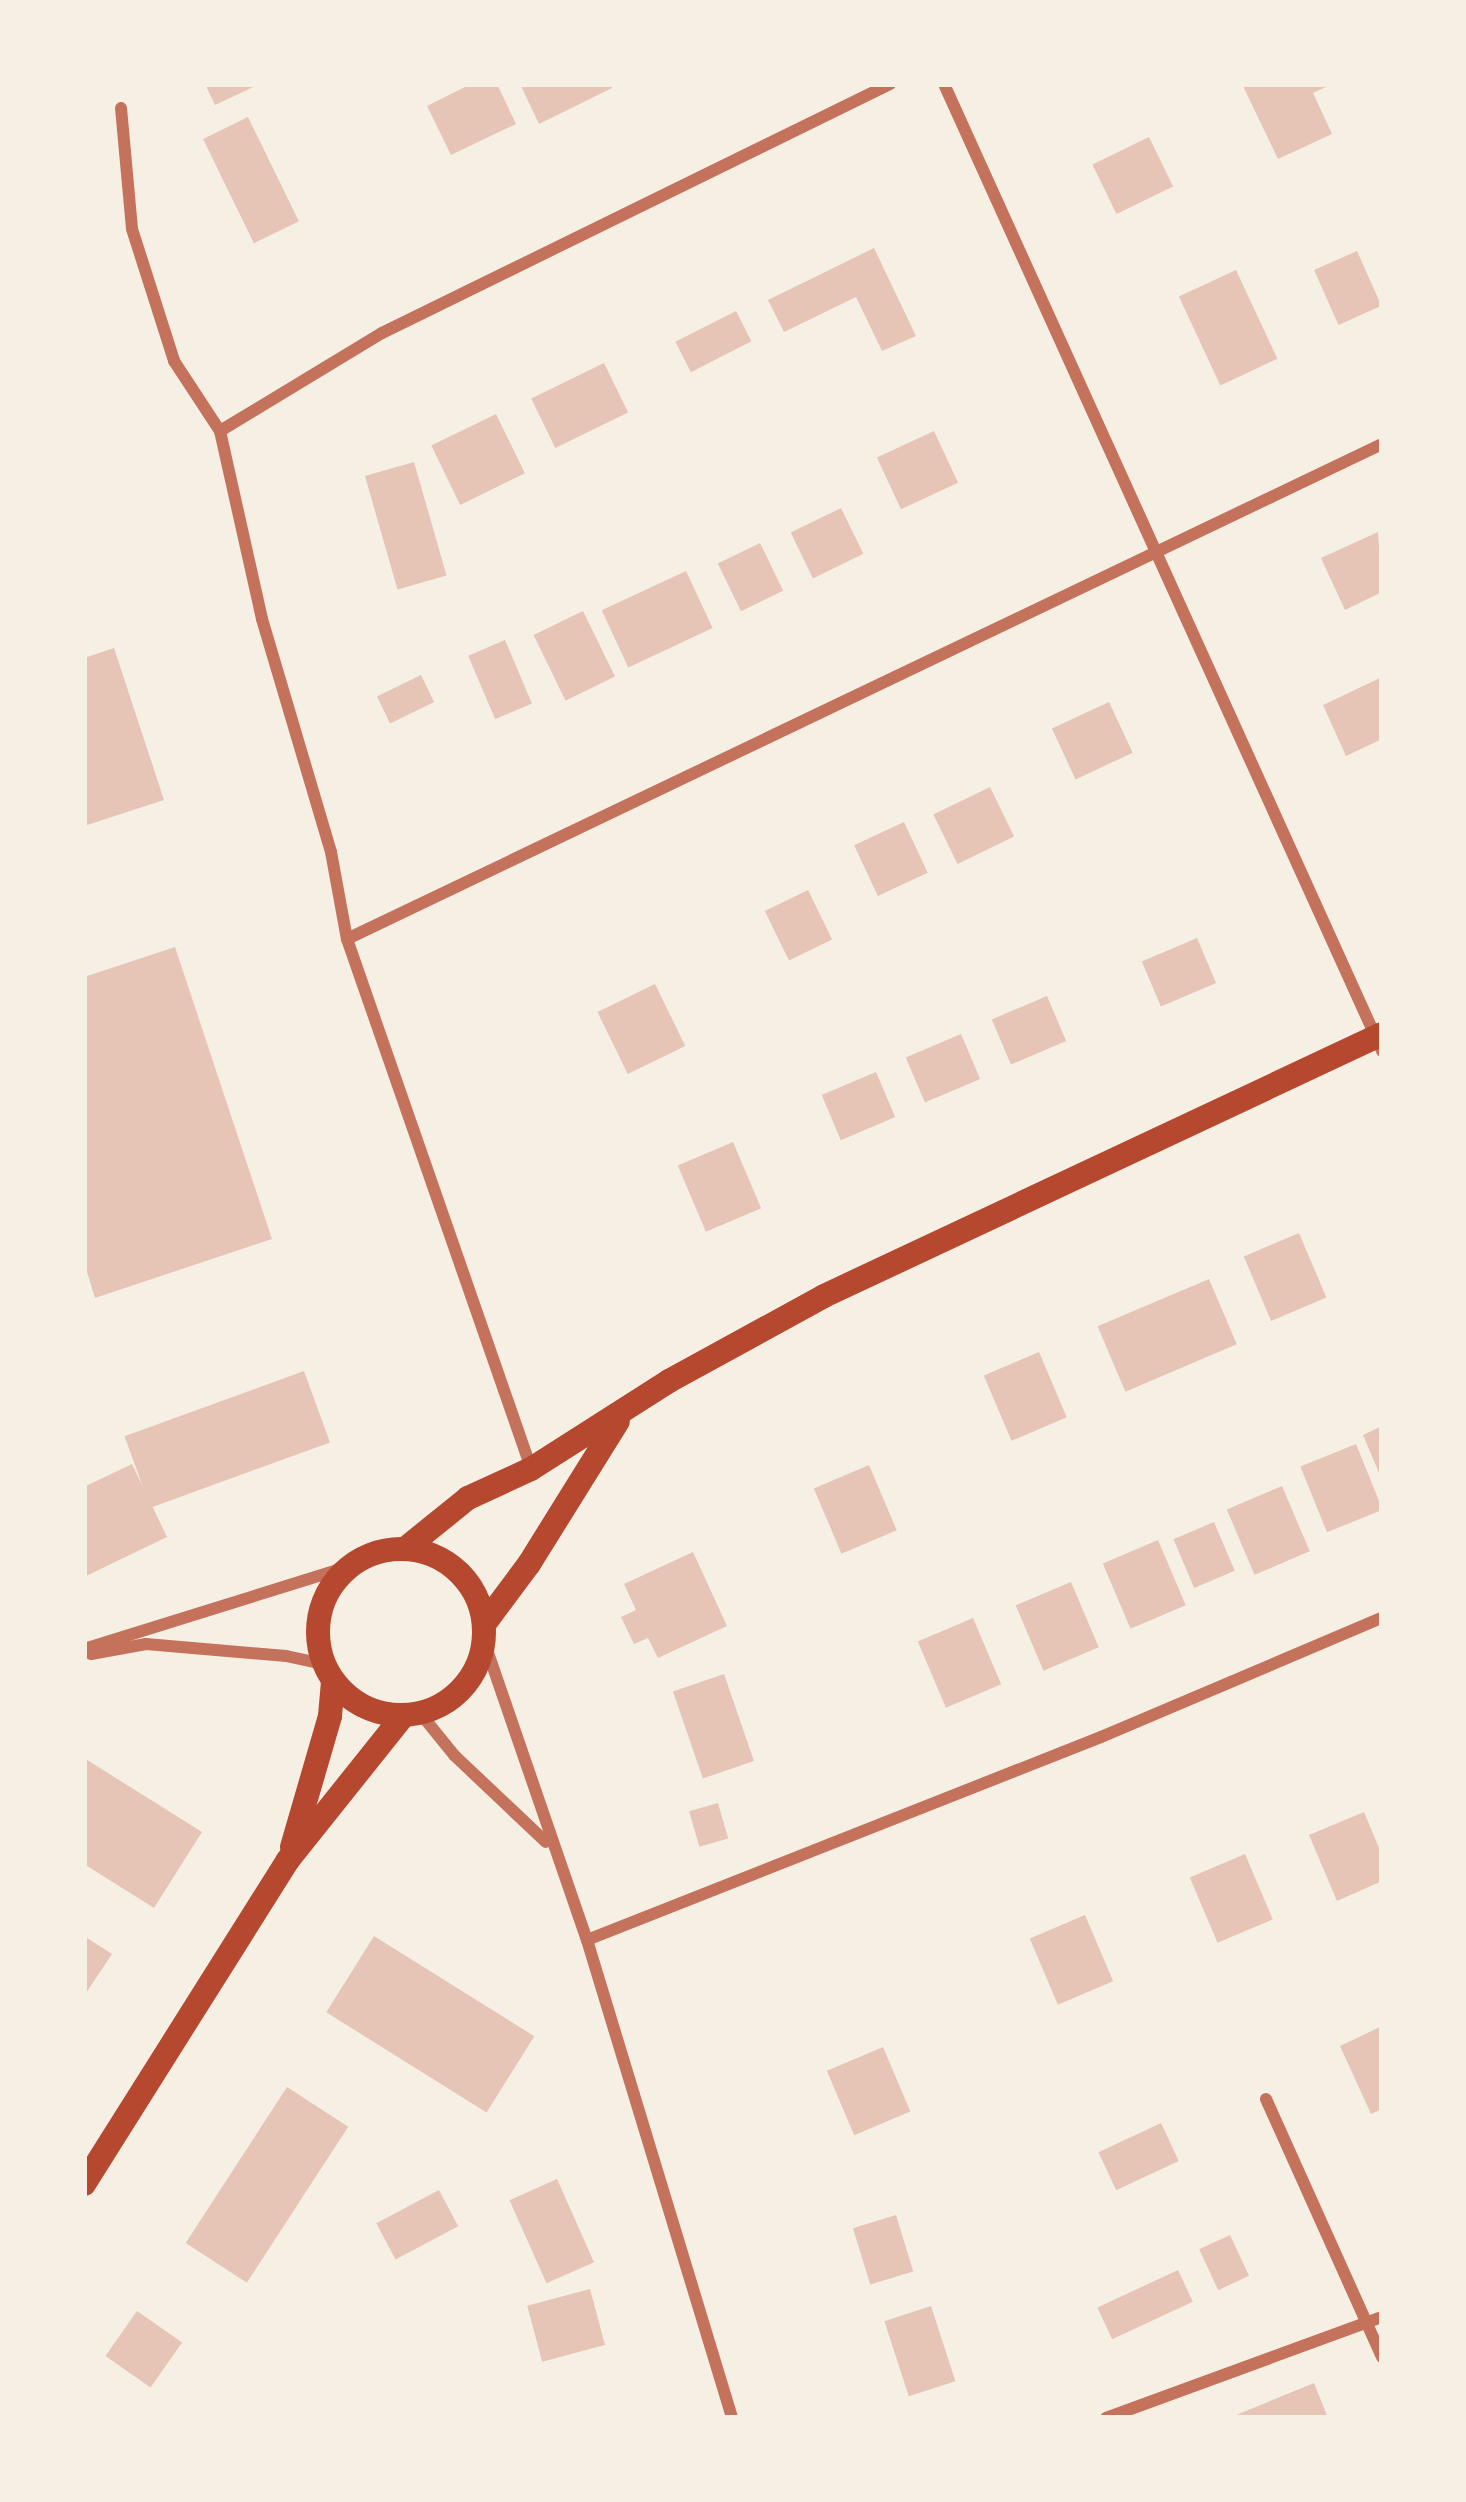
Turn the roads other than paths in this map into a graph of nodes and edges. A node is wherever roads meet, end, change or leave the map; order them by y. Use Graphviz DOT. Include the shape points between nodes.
graph roads {
  1 [pos="890,84"];
  2 [pos="944,84"];
  3 [pos="121,107"];
  4 [pos="220,430"];
  5 [pos="1382,444"];
  6 [pos="1156,550"];
  7 [pos="347,939"];
  8 [pos="1380,1041"];
  9 [pos="623,1414"];
  10 [pos="531,1469"];
  11 [pos="406,1548"];
  12 [pos="350,1566"];
  13 [pos="1382,1618"];
  14 [pos="485,1633"];
  15 [pos="84,1652"];
  16 [pos="328,1673"];
  17 [pos="411,1715"];
  18 [pos="551,1848"];
  19 [pos="288,1860"];
  20 [pos="587,1940"];
  21 [pos="1266,2099"];
  22 [pos="84,2184"];
  23 [pos="1382,2317"];
  24 [pos="1366,2324"];
  25 [pos="1382,2357"];
  26 [pos="732,2418"];
  27 [pos="1106,2418"];
  1 -- 4 [label="street" via="382,332"];
  2 -- 6 [label="street"];
  3 -- 4 [label="street" via="132,229 174,361"];
  4 -- 7 [label="street"];
  5 -- 6 [label="street"];
  6 -- 7 [label="street"];
  6 -- 8 [label="street"];
  7 -- 10 [label="street"];
  8 -- 9 [label="main road" via="824,1296"];
  9 -- 10 [label="main road"];
  9 -- 14 [label="main road"];
  10 -- 11 [label="main road" via="468,1498"];
  11 -- 12 [label="main road"];
  11 -- 14 [label="main road" via="460,1571 477,1595"];
  12 -- 15 [label="street"];
  12 -- 16 [label="main road" via="320,1611 317,1638"];
  13 -- 20 [label="street"];
  14 -- 17 [label="main road" via="463,1689"];
  14 -- 18 [label="street"];
  15 -- 16 [label="street" via="146,1644 286,1655"];
  16 -- 17 [label="main road" via="352,1700"];
  16 -- 19 [label="main road" via="330,1716"];
  17 -- 18 [label="street"];
  17 -- 19 [label="main road"];
  18 -- 20 [label="street"];
  19 -- 22 [label="main road"];
  20 -- 26 [label="street"];
  21 -- 24 [label="street"];
  23 -- 24 [label="street"];
  24 -- 25 [label="street"];
  24 -- 27 [label="street"];
}
